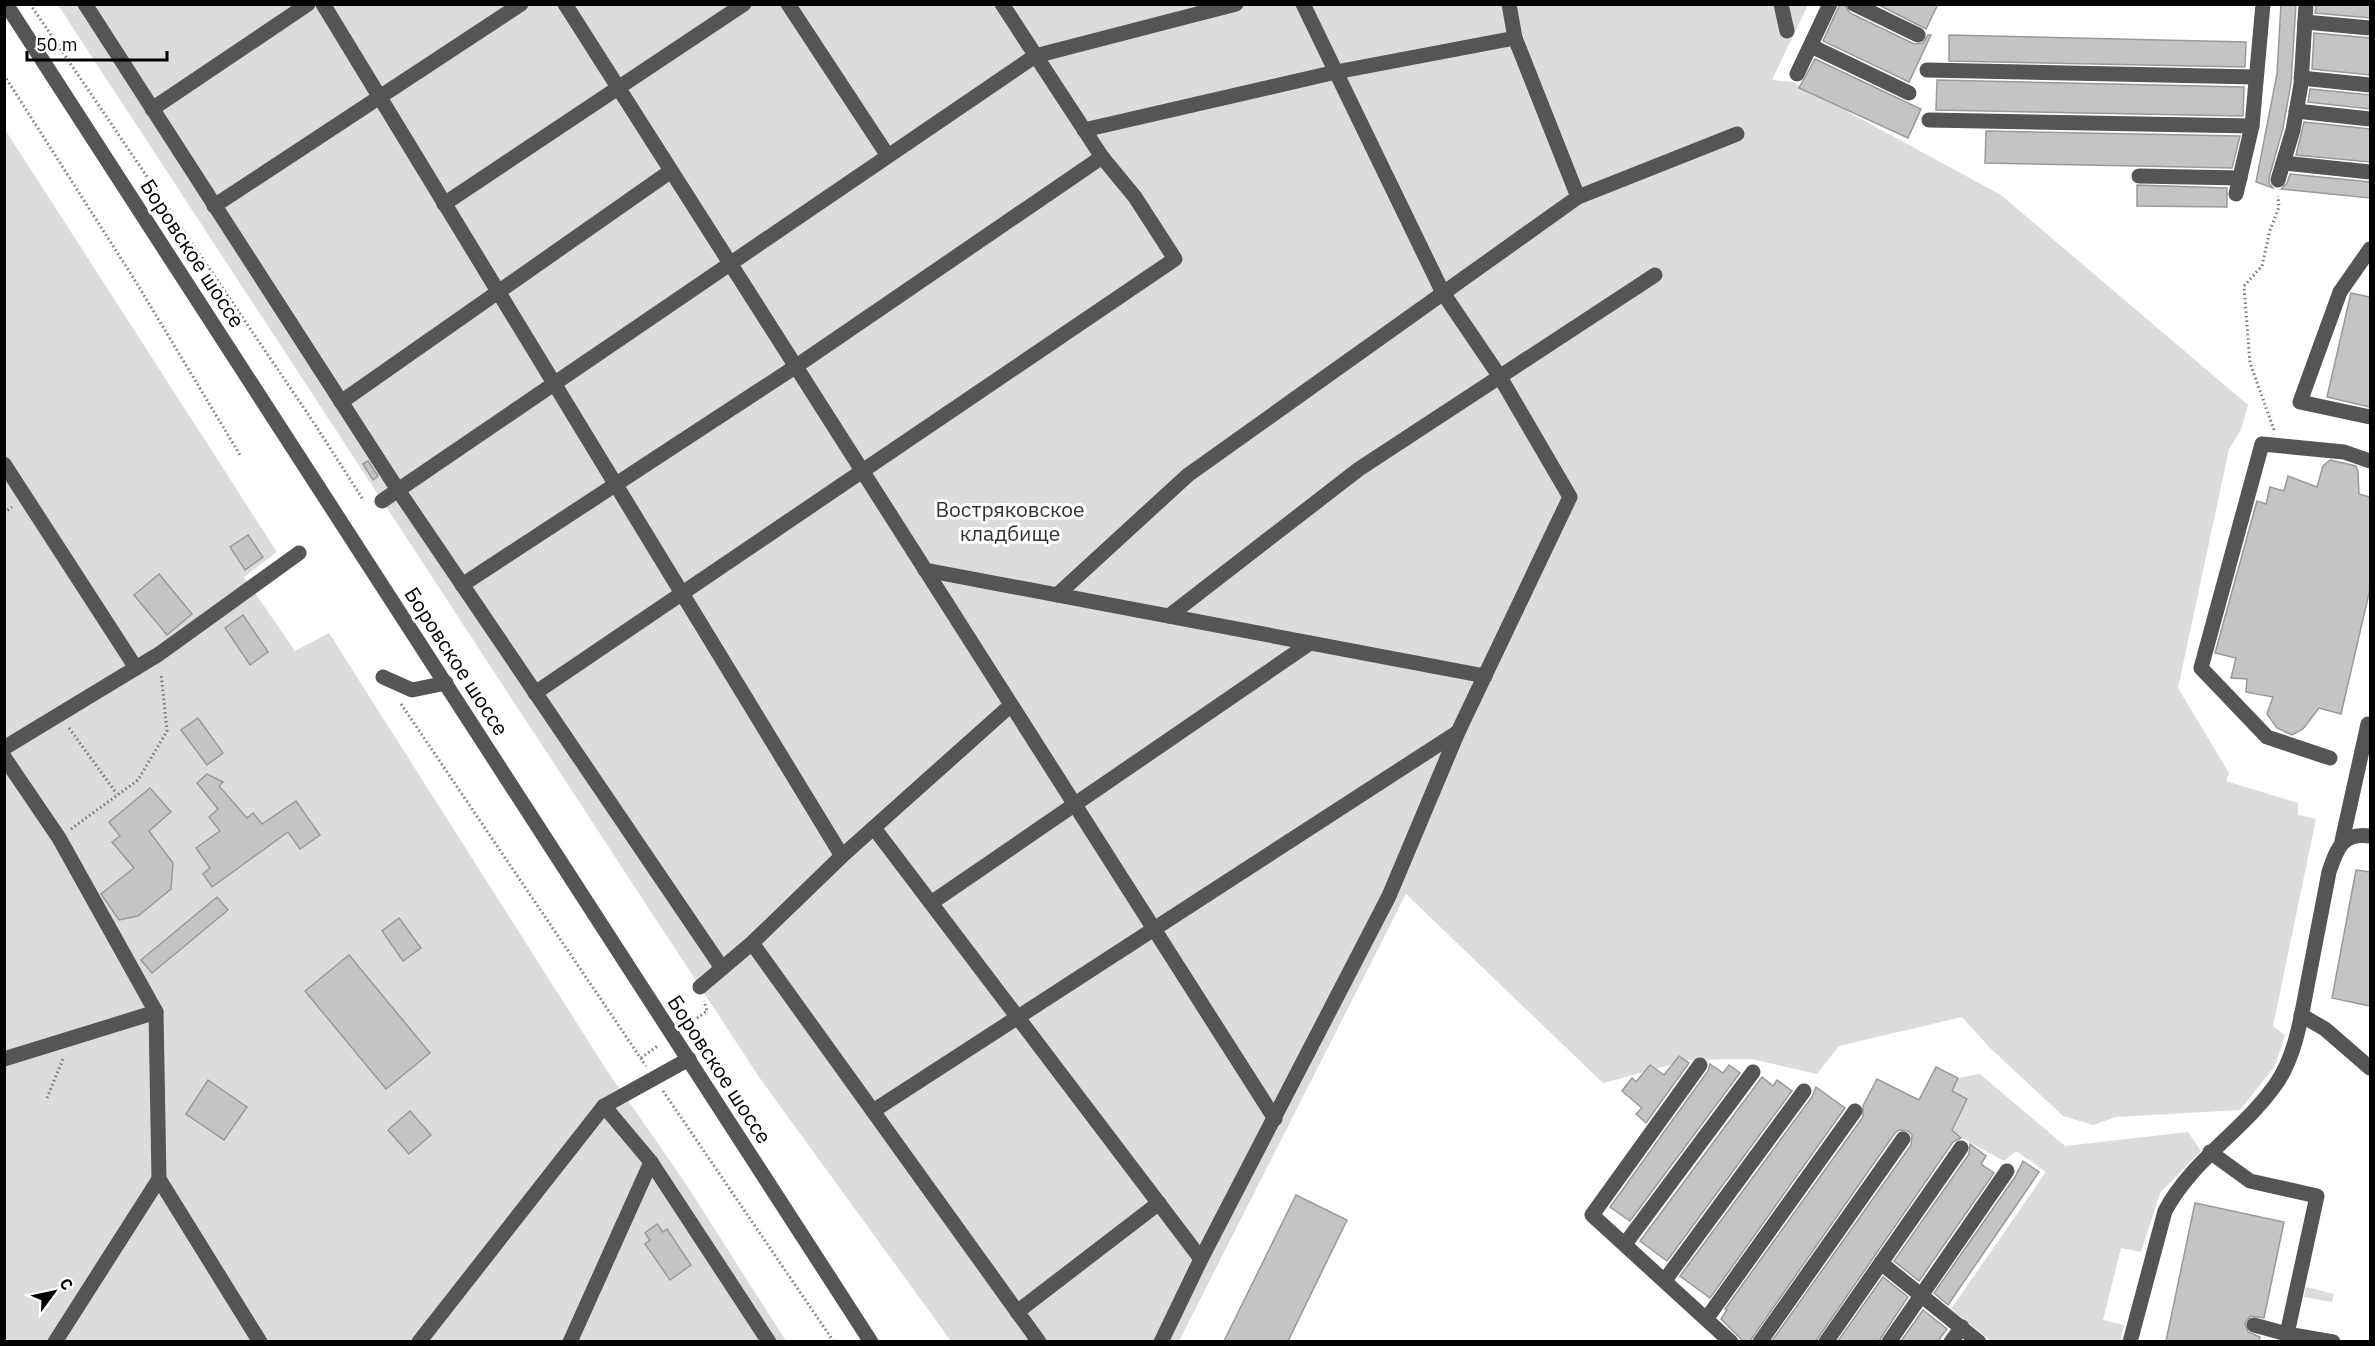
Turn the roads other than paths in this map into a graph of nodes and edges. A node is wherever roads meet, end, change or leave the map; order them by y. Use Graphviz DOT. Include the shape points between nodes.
graph roads {
  1 [pos="6,4"];
  2 [pos="308,4"];
  3 [pos="323,4"];
  4 [pos="521,4"];
  5 [pos="565,4"];
  6 [pos="744,4"];
  7 [pos="788,4"];
  8 [pos="1002,4"];
  9 [pos="1236,4"];
  10 [pos="1303,4"];
  11 [pos="1509,4"];
  12 [pos="1781,4"];
  13 [pos="1830,4"];
  14 [pos="1854,4"];
  15 [pos="2263,4"];
  16 [pos="2306,4"];
  17 [pos="91,7"];
  18 [pos="2305,22"];
  19 [pos="2370,28"];
  20 [pos="1787,31"];
  21 [pos="1918,35"];
  22 [pos="1515,38"];
  23 [pos="1810,46"];
  24 [pos="1035,56"];
  25 [pos="1927,70"];
  26 [pos="1336,72"];
  27 [pos="1797,74"];
  28 [pos="2256,77"];
  29 [pos="2301,78"];
  30 [pos="2370,85"];
  31 [pos="618,88"];
  32 [pos="1909,93"];
  33 [pos="379,97"];
  34 [pos="152,109"];
  35 [pos="2296,111"];
  36 [pos="2370,119"];
  37 [pos="1929,120"];
  38 [pos="2252,126"];
  39 [pos="1084,130"];
  40 [pos="1737,134"];
  41 [pos="888,156"];
  42 [pos="1102,157"];
  43 [pos="2283,163"];
  44 [pos="671,171"];
  45 [pos="2370,172"];
  46 [pos="2139,176"];
  47 [pos="2240,178"];
  48 [pos="2278,180"];
  49 [pos="2236,194"];
  50 [pos="1578,197"];
  51 [pos="444,204"];
  52 [pos="214,206"];
  53 [pos="2370,249"];
  54 [pos="730,264"];
  55 [pos="1655,275"];
  56 [pos="498,292"];
  57 [pos="1443,293"];
  58 [pos="795,367"];
  59 [pos="1500,377"];
  60 [pos="554,384"];
  61 [pos="340,402"];
  62 [pos="2370,417"];
  63 [pos="2370,461"];
  64 [pos="4,464"];
  65 [pos="862,471"];
  66 [pos="615,484"];
  67 [pos="398,490"];
  68 [pos="376,505"];
  69 [pos="299,554"];
  70 [pos="925,570"];
  71 [pos="462,585"];
  72 [pos="682,593"];
  73 [pos="1057,595"];
  74 [pos="1169,616"];
  75 [pos="1310,643"];
  76 [pos="136,668"];
  77 [pos="1485,676"];
  78 [pos="383,677"];
  79 [pos="446,683"];
  80 [pos="535,693"];
  81 [pos="1011,705"];
  82 [pos="2368,724"];
  83 [pos="1458,732"];
  84 [pos="4,748"];
  85 [pos="4,757"];
  86 [pos="2330,758"];
  87 [pos="1075,804"];
  88 [pos="873,828"];
  89 [pos="2370,836"];
  90 [pos="2342,842"];
  91 [pos="842,856"];
  92 [pos="931,903"];
  93 [pos="1154,929"];
  94 [pos="752,943"];
  95 [pos="722,968"];
  96 [pos="700,987"];
  97 [pos="156,1012"];
  98 [pos="2301,1015"];
  99 [pos="1017,1018"];
  100 [pos="4,1059"];
  101 [pos="689,1059"];
  102 [pos="1700,1065"];
  103 [pos="2370,1068"];
  104 [pos="1753,1072"];
  105 [pos="1804,1090"];
  106 [pos="604,1106"];
  107 [pos="873,1111"];
  108 [pos="1855,1111"];
  109 [pos="1275,1119"];
  110 [pos="1903,1139"];
  111 [pos="1961,1148"];
  112 [pos="2210,1152"];
  113 [pos="651,1162"];
  114 [pos="2007,1171"];
  115 [pos="159,1179"];
  116 [pos="1159,1203"];
  117 [pos="1624,1244"];
  118 [pos="1201,1259"];
  119 [pos="1881,1263"];
  120 [pos="1665,1280"];
  121 [pos="1922,1296"];
  122 [pos="1017,1312"];
  123 [pos="1707,1318"];
  124 [pos="2254,1325"];
  125 [pos="1962,1327"];
  126 [pos="2287,1334"];
  127 [pos="55,1341"];
  128 [pos="261,1341"];
  129 [pos="419,1341"];
  130 [pos="570,1341"];
  131 [pos="770,1341"];
  132 [pos="872,1341"];
  133 [pos="1039,1341"];
  134 [pos="1161,1341"];
  135 [pos="1731,1341"];
  136 [pos="1760,1341"];
  137 [pos="1826,1341"];
  138 [pos="1889,1341"];
  139 [pos="1952,1341"];
  140 [pos="1979,1341"];
  141 [pos="2130,1341"];
  142 [pos="2333,1341"];
  1 -- 79 [label="street, Боровское шоссе"];
  2 -- 34 [label="street"];
  3 -- 33 [label="street"];
  4 -- 33 [label="street"];
  5 -- 31 [label="street"];
  6 -- 31 [label="street"];
  7 -- 41 [label="street"];
  8 -- 24 [label="street"];
  9 -- 24 [label="street"];
  10 -- 26 [label="street"];
  11 -- 22 [label="street"];
  12 -- 20 [label="street"];
  13 -- 23 [label="street"];
  14 -- 21 [label="street"];
  15 -- 28 [label="street"];
  16 -- 18 [label="street"];
  17 -- 34 [label="street"];
  18 -- 19 [label="street"];
  18 -- 29 [label="street"];
  22 -- 26 [label="street"];
  22 -- 50 [label="street"];
  23 -- 27 [label="street"];
  23 -- 32 [label="street"];
  24 -- 39 [label="street"];
  24 -- 41 [label="street"];
  25 -- 28 [label="street"];
  26 -- 39 [label="street"];
  26 -- 57 [label="street"];
  28 -- 38 [label="street"];
  29 -- 30 [label="street"];
  29 -- 35 [label="street"];
  31 -- 44 [label="street"];
  31 -- 51 [label="street"];
  33 -- 51 [label="street"];
  33 -- 52 [label="street"];
  34 -- 52 [label="street"];
  35 -- 36 [label="street"];
  35 -- 43 [label="street"];
  37 -- 38 [label="street"];
  38 -- 47 [label="street"];
  39 -- 42 [label="street"];
  40 -- 50 [label="street"];
  41 -- 54 [label="street"];
  42 -- 58 [label="street"];
  42 -- 65 [label="street" via="1135,196 1175,259"];
  43 -- 45 [label="street"];
  43 -- 48 [label="street"];
  44 -- 54 [label="street"];
  44 -- 56 [label="street"];
  46 -- 47 [label="street"];
  47 -- 49 [label="street"];
  50 -- 57 [label="street"];
  51 -- 56 [label="street"];
  52 -- 61 [label="street"];
  53 -- 62 [label="street" via="2340,292 2300,402"];
  54 -- 58 [label="street"];
  54 -- 60 [label="street"];
  55 -- 59 [label="street"];
  56 -- 60 [label="street"];
  56 -- 61 [label="street"];
  57 -- 59 [label="street"];
  57 -- 73 [label="street" via="1188,475"];
  58 -- 65 [label="street"];
  58 -- 66 [label="street"];
  59 -- 74 [label="street" via="1359,469"];
  59 -- 77 [label="street" via="1570,497"];
  60 -- 66 [label="street"];
  60 -- 67 [label="street"];
  61 -- 67 [label="street"];
  63 -- 86 [label="street" via="2344,452 2262,444 2200,668 2267,737"];
  64 -- 76 [label="street"];
  65 -- 70 [label="street"];
  65 -- 72 [label="street"];
  66 -- 71 [label="street"];
  66 -- 72 [label="street"];
  67 -- 68 [label="street"];
  67 -- 71 [label="street"];
  69 -- 76 [label="street"];
  70 -- 73 [label="street"];
  70 -- 81 [label="street"];
  71 -- 80 [label="street"];
  72 -- 80 [label="street"];
  72 -- 91 [label="street"];
  73 -- 74 [label="street"];
  74 -- 75 [label="street"];
  75 -- 77 [label="street"];
  75 -- 87 [label="street"];
  76 -- 84 [label="street"];
  77 -- 83 [label="street"];
  78 -- 79 [label="street" via="412,690"];
  79 -- 101 [label="street, Боровское шоссе"];
  80 -- 95 [label="street"];
  81 -- 87 [label="street"];
  81 -- 88 [label="street"];
  82 -- 90 [label="street"];
  83 -- 93 [label="street"];
  83 -- 109 [label="street" via="1389,896"];
  85 -- 97 [label="street" via="58,838"];
  87 -- 92 [label="street"];
  87 -- 93 [label="street"];
  88 -- 91 [label="street"];
  88 -- 92 [label="street"];
  89 -- 90 [label="street" via="2358,834"];
  90 -- 98 [label="street" via="2329,872"];
  91 -- 94 [label="street"];
  92 -- 99 [label="street"];
  93 -- 99 [label="street"];
  93 -- 109 [label="street"];
  94 -- 95 [label="street"];
  94 -- 107 [label="street"];
  95 -- 96 [label="street"];
  97 -- 100 [label="street"];
  97 -- 115 [label="street"];
  98 -- 103 [label="street" via="2325,1029"];
  98 -- 112 [label="street" via="2286,1067 2276,1084"];
  99 -- 107 [label="street"];
  99 -- 116 [label="street"];
  101 -- 106 [label="street"];
  101 -- 132 [label="street, Боровское шоссе"];
  102 -- 117 [label="street" via="1592,1215"];
  104 -- 117 [label="street"];
  105 -- 120 [label="street"];
  106 -- 113 [label="street"];
  106 -- 129 [label="street"];
  107 -- 122 [label="street"];
  108 -- 123 [label="street"];
  109 -- 118 [label="street"];
  110 -- 136 [label="street"];
  111 -- 119 [label="street"];
  112 -- 126 [label="street" via="2250,1181 2317,1196"];
  112 -- 141 [label="street" via="2165,1211"];
  113 -- 130 [label="street"];
  113 -- 131 [label="street"];
  114 -- 121 [label="street"];
  115 -- 127 [label="street"];
  115 -- 128 [label="street"];
  116 -- 118 [label="street"];
  116 -- 122 [label="street"];
  117 -- 120 [label="street"];
  118 -- 134 [label="street"];
  119 -- 121 [label="street"];
  119 -- 137 [label="street"];
  120 -- 123 [label="street"];
  121 -- 125 [label="street"];
  121 -- 138 [label="street"];
  122 -- 133 [label="street"];
  123 -- 135 [label="street"];
  124 -- 126 [label="street"];
  125 -- 139 [label="street"];
  125 -- 140 [label="street"];
  126 -- 142 [label="street"];
}
